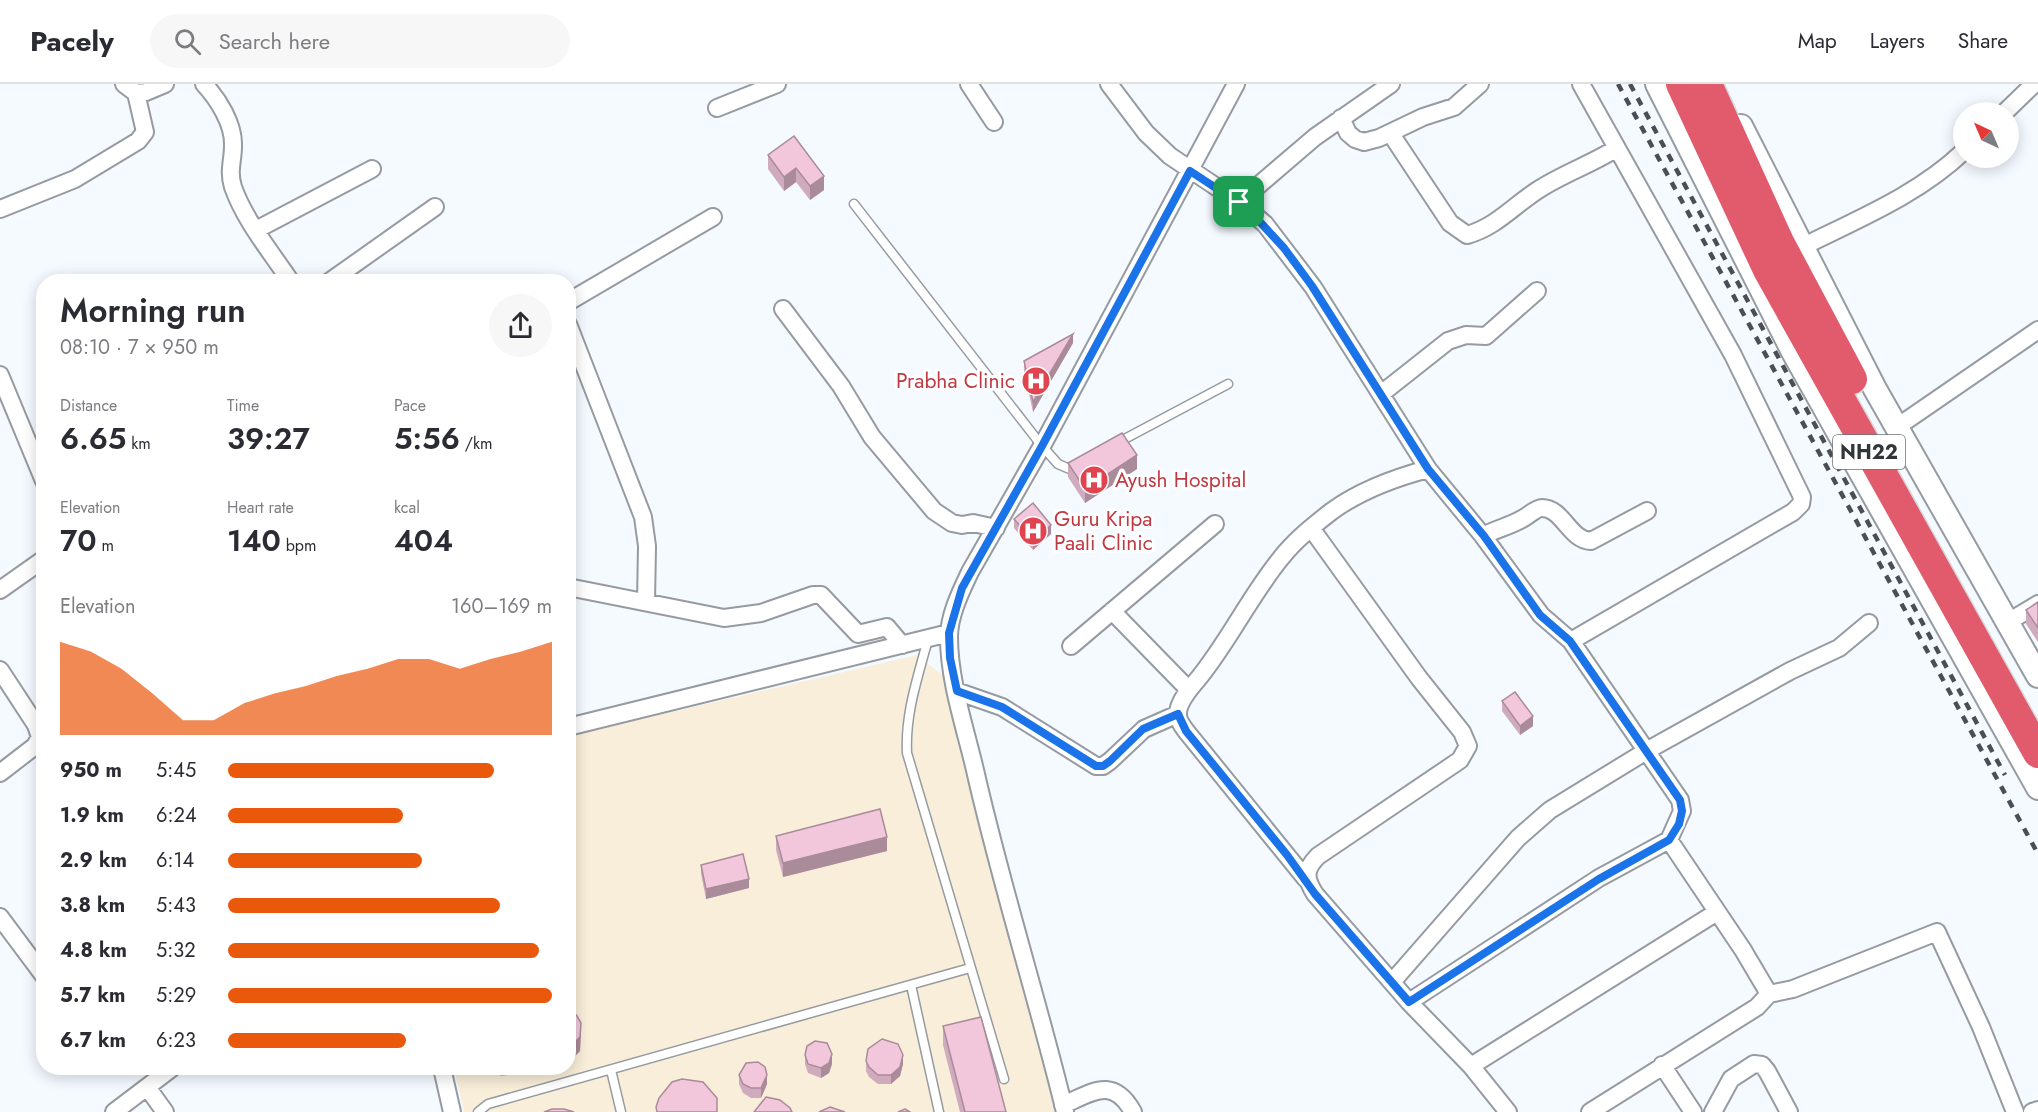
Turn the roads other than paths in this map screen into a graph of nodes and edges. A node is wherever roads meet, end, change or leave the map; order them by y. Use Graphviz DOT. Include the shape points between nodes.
graph roads {
  1 [pos="165,84"];
  2 [pos="204,84"];
  3 [pos="777,84"];
  4 [pos="969,84"];
  5 [pos="1109,84"];
  6 [pos="1236,84"];
  7 [pos="1391,84"];
  8 [pos="1480,84"];
  9 [pos="1581,84"];
  10 [pos="1657,84"];
  11 [pos="1681,84"];
  12 [pos="1707,84"];
  13 [pos="1721,84"];
  14 [pos="2028,86"];
  15 [pos="130,89"];
  16 [pos="2014,102"];
  17 [pos="717,108"];
  18 [pos="1341,118"];
  19 [pos="994,122"];
  20 [pos="1390,134"];
  21 [pos="1617,148"];
  22 [pos="1953,160"];
  23 [pos="372,169"];
  24 [pos="1190,171"];
  25 [pos="1239,202"];
  26 [pos="854,204"];
  27 [pos="435,207"];
  28 [pos="0,209"];
  29 [pos="712,218"];
  30 [pos="256,230"];
  31 [pos="1802,247"];
  32 [pos="286,274"];
  33 [pos="340,274"];
  34 [pos="1537,291"];
  35 [pos="576,297"];
  36 [pos="783,309"];
  37 [pos="2038,330"];
  38 [pos="576,345"];
  39 [pos="0,375"];
  40 [pos="1228,384"];
  41 [pos="1381,394"];
  42 [pos="1897,427"];
  43 [pos="1042,446"];
  44 [pos="1112,446"];
  45 [pos="36,460"];
  46 [pos="1087,461"];
  47 [pos="1428,469"];
  48 [pos="1647,511"];
  49 [pos="1215,524"];
  50 [pos="996,528"];
  51 [pos="1311,528"];
  52 [pos="1484,536"];
  53 [pos="36,565"];
  54 [pos="576,588"];
  55 [pos="0,590"];
  56 [pos="646,602"];
  57 [pos="2038,604"];
  58 [pos="1112,611"];
  59 [pos="2008,622"];
  60 [pos="1869,623"];
  61 [pos="949,633"];
  62 [pos="928,638"];
  63 [pos="1570,641"];
  64 [pos="902,645"];
  65 [pos="1071,646"];
  66 [pos="0,670"];
  67 [pos="2038,676"];
  68 [pos="1189,690"];
  69 [pos="957,691"];
  70 [pos="2038,712"];
  71 [pos="1178,714"];
  72 [pos="36,725"];
  73 [pos="576,725"];
  74 [pos="36,744"];
  75 [pos="1648,750"];
  76 [pos="2038,753"];
  77 [pos="0,773"];
  78 [pos="2038,788"];
  79 [pos="1669,840"];
  80 [pos="1306,879"];
  81 [pos="1717,912"];
  82 [pos="0,917"];
  83 [pos="36,964"];
  84 [pos="970,968"];
  85 [pos="1392,982"];
  86 [pos="911,984"];
  87 [pos="1769,994"];
  88 [pos="1409,1002"];
  89 [pos="1662,1065"];
  90 [pos="1471,1066"];
  91 [pos="611,1070"];
  92 [pos="163,1075"];
  93 [pos="443,1075"];
  94 [pos="1004,1079"];
  95 [pos="147,1087"];
  96 [pos="1064,1108"];
  97 [pos="2038,1110"];
  98 [pos="114,1112"];
  99 [pos="165,1112"];
  100 [pos="452,1112"];
  101 [pos="478,1112"];
  102 [pos="621,1112"];
  103 [pos="939,1112"];
  104 [pos="1133,1112"];
  105 [pos="1508,1112"];
  106 [pos="1590,1112"];
  107 [pos="1694,1112"];
  108 [pos="1713,1112"];
  109 [pos="1789,1112"];
  110 [pos="2014,1112"];
  111 [pos="2032,1112"];
  1 -- 15 [label="street" via="146,92"];
  2 -- 30 [label="street" via="231,130 230,174"];
  3 -- 17 [label="street"];
  4 -- 19 [label="street"];
  5 -- 24 [label="street" via="1146,133"];
  6 -- 24 [label="street"];
  7 -- 18 [label="street"];
  8 -- 20 [label="street" via="1454,108"];
  9 -- 21 [label="street"];
  10 -- 78 [label="street" via="1793,352"];
  11 -- 76 [label="highway, NH22" via="1768,270"];
  12 -- 70 [label="highway, NH22" via="1779,242"];
  13 -- 31 [label="street"];
  14 -- 16 [label="street"];
  15 -- 28 [label="street" via="145,132 138,141 75,179"];
  18 -- 20 [label="street" via="1348,133 1364,142"];
  18 -- 25 [label="street"];
  20 -- 21 [label="street" via="1450,223 1467,235 1502,219 1544,186"];
  21 -- 63 [label="street" via="1733,355 1802,497 1801,504 1785,517"];
  22 -- 31 [label="street" via="1893,201"];
  23 -- 30 [label="street"];
  24 -- 25 [label="street"];
  24 -- 43 [label="street"];
  25 -- 41 [label="street" via="1265,224 1302,271"];
  26 -- 43 [label="lane"];
  27 -- 33 [label="street"];
  29 -- 35 [label="street"];
  30 -- 32 [label="street"];
  31 -- 42 [label="street"];
  34 -- 41 [label="street" via="1486,336 1466,334 1448,341"];
  36 -- 50 [label="street" via="872,437 934,511 952,524"];
  37 -- 42 [label="street"];
  38 -- 56 [label="street" via="640,509 647,546"];
  39 -- 45 [label="street"];
  40 -- 44 [label="lane"];
  41 -- 47 [label="street"];
  42 -- 59 [label="street"];
  43 -- 46 [label="lane" via="1065,468 1072,470"];
  43 -- 50 [label="street"];
  47 -- 51 [label="street" via="1395,478 1358,495"];
  47 -- 52 [label="street"];
  48 -- 52 [label="street" via="1591,541 1578,538 1545,508"];
  49 -- 58 [label="street"];
  50 -- 61 [label="street" via="962,588"];
  51 -- 68 [label="street" via="1281,558 1220,652"];
  51 -- 80 [label="street" via="1462,732 1468,746 1461,760 1318,856 1308,866"];
  52 -- 63 [label="street" via="1540,615"];
  53 -- 55 [label="street"];
  54 -- 56 [label="street"];
  56 -- 64 [label="street" via="707,616 741,618 813,595 821,596 858,634 886,627"];
  57 -- 59 [label="street"];
  58 -- 65 [label="street"];
  58 -- 68 [label="street"];
  59 -- 67 [label="street"];
  60 -- 75 [label="street" via="1839,648"];
  61 -- 62 [label="street"];
  61 -- 69 [label="street"];
  62 -- 64 [label="street"];
  62 -- 84 [label="lane" via="910,703 907,753"];
  63 -- 75 [label="street"];
  64 -- 73 [label="street"];
  66 -- 72 [label="street"];
  68 -- 71 [label="street"];
  69 -- 71 [label="street" via="1002,707 1096,766 1110,761 1154,722"];
  69 -- 96 [label="street" via="998,867"];
  71 -- 80 [label="street" via="1186,731"];
  74 -- 77 [label="street"];
  75 -- 79 [label="street" via="1680,800 1680,817"];
  75 -- 85 [label="street" via="1534,822"];
  79 -- 81 [label="street"];
  79 -- 88 [label="street" via="1615,869"];
  80 -- 85 [label="street"];
  81 -- 87 [label="street"];
  81 -- 90 [label="street"];
  82 -- 83 [label="street"];
  84 -- 86 [label="lane"];
  84 -- 94 [label="lane"];
  85 -- 88 [label="street"];
  86 -- 91 [label="lane"];
  86 -- 103 [label="lane"];
  87 -- 89 [label="street" via="1757,1007"];
  87 -- 110 [label="street" via="1793,989 1937,932 1981,1026"];
  88 -- 90 [label="street"];
  89 -- 106 [label="street"];
  89 -- 107 [label="street"];
  90 -- 105 [label="street"];
  91 -- 101 [label="lane" via="488,1104"];
  91 -- 102 [label="lane"];
  92 -- 95 [label="street"];
  93 -- 100 [label="street"];
  95 -- 98 [label="street"];
  95 -- 99 [label="street"];
  96 -- 104 [label="street" via="1101,1089 1115,1091 1126,1099"];
  97 -- 111 [label="street"];
  108 -- 109 [label="street" via="1731,1079 1755,1064 1767,1071"];
}
